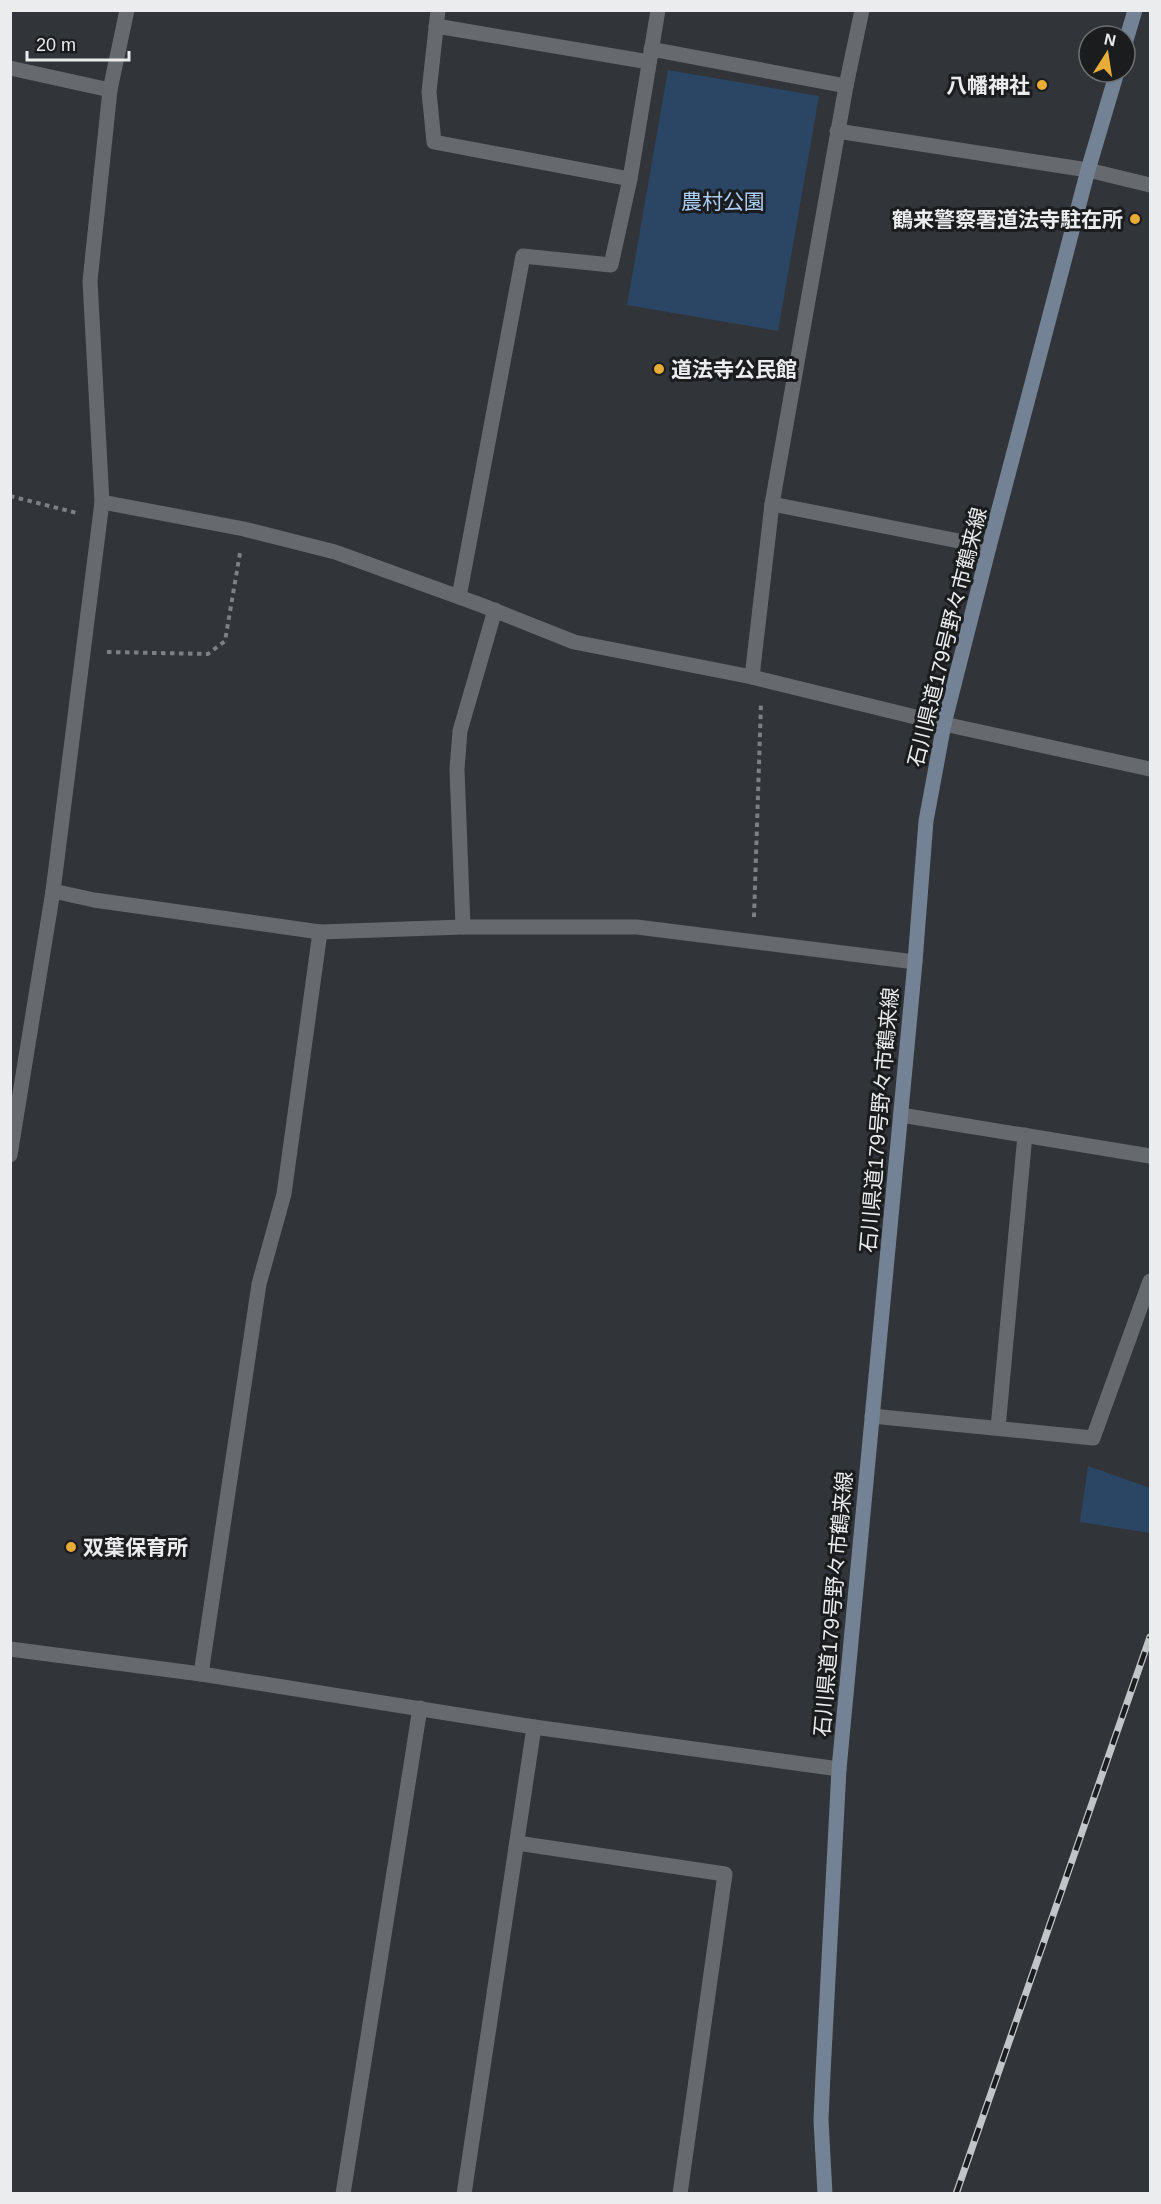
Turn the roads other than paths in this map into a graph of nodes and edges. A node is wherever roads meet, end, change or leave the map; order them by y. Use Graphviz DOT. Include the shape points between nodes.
graph roads {
  1 [pos="127,10"];
  2 [pos="658,10"];
  3 [pos="862,10"];
  4 [pos="437,18"];
  5 [pos="650,56"];
  6 [pos="10,68"];
  7 [pos="1113,84"];
  8 [pos="846,87"];
  9 [pos="110,90"];
  10 [pos="837,131"];
  11 [pos="1088,170"];
  12 [pos="630,178"];
  13 [pos="1150,185"];
  14 [pos="102,502"];
  15 [pos="772,504"];
  16 [pos="989,547"];
  17 [pos="459,597"];
  18 [pos="495,610"];
  19 [pos="752,677"];
  20 [pos="944,724"];
  21 [pos="1150,769"];
  22 [pos="53,891"];
  23 [pos="463,927"];
  24 [pos="320,932"];
  25 [pos="915,962"];
  26 [pos="901,1115"];
  27 [pos="13,1119"];
  28 [pos="1025,1135"];
  29 [pos="10,1155"];
  30 [pos="1150,1156"];
  31 [pos="1150,1281"];
  32 [pos="872,1416"];
  33 [pos="998,1428"];
  34 [pos="10,1649"];
  35 [pos="201,1674"];
  36 [pos="420,1708"];
  37 [pos="534,1727"];
  38 [pos="839,1769"];
  39 [pos="517,1843"];
  40 [pos="343,2193"];
  41 [pos="464,2193"];
  42 [pos="680,2193"];
  43 [pos="825,2193"];
  1 -- 9 [label="street"];
  2 -- 5 [label="street"];
  3 -- 8 [label="street"];
  4 -- 5 [label="street"];
  4 -- 12 [label="street" via="429,92 434,142"];
  5 -- 8 [label="street"];
  5 -- 12 [label="street"];
  6 -- 9 [label="street"];
  7 -- 11 [label="main road, 石川県道179号野々市鶴来線"];
  8 -- 10 [label="street"];
  9 -- 14 [label="street" via="90,281"];
  10 -- 11 [label="street"];
  10 -- 15 [label="street"];
  11 -- 13 [label="street"];
  11 -- 16 [label="main road, 石川県道179号野々市鶴来線"];
  12 -- 17 [label="street" via="610,265 523,256"];
  14 -- 17 [label="street" via="244,529 335,552"];
  14 -- 22 [label="street"];
  15 -- 16 [label="street"];
  15 -- 19 [label="street"];
  16 -- 20 [label="main road, 石川県道179号野々市鶴来線"];
  17 -- 18 [label="street"];
  18 -- 19 [label="street" via="574,642"];
  18 -- 23 [label="street" via="460,731 457,769"];
  19 -- 20 [label="street"];
  20 -- 21 [label="street"];
  20 -- 25 [label="main road, 石川県道179号野々市鶴来線" via="926,820"];
  22 -- 24 [label="street"];
  22 -- 27 [label="street"];
  23 -- 24 [label="street"];
  23 -- 25 [label="street" via="636,927"];
  24 -- 35 [label="street" via="284,1194 259,1284"];
  25 -- 26 [label="main road, 石川県道179号野々市鶴来線"];
  26 -- 28 [label="street"];
  26 -- 32 [label="main road, 石川県道179号野々市鶴来線"];
  27 -- 29 [label="street"];
  28 -- 30 [label="street"];
  28 -- 33 [label="street"];
  31 -- 33 [label="street" via="1093,1438"];
  32 -- 33 [label="street"];
  32 -- 38 [label="main road, 石川県道179号野々市鶴来線"];
  34 -- 35 [label="street"];
  35 -- 36 [label="street"];
  36 -- 37 [label="street"];
  36 -- 40 [label="street"];
  37 -- 38 [label="street"];
  37 -- 39 [label="street"];
  38 -- 43 [label="main road, 石川県道179号野々市鶴来線" via="821,2120"];
  39 -- 41 [label="street"];
  39 -- 42 [label="street" via="725,1874"];
}
